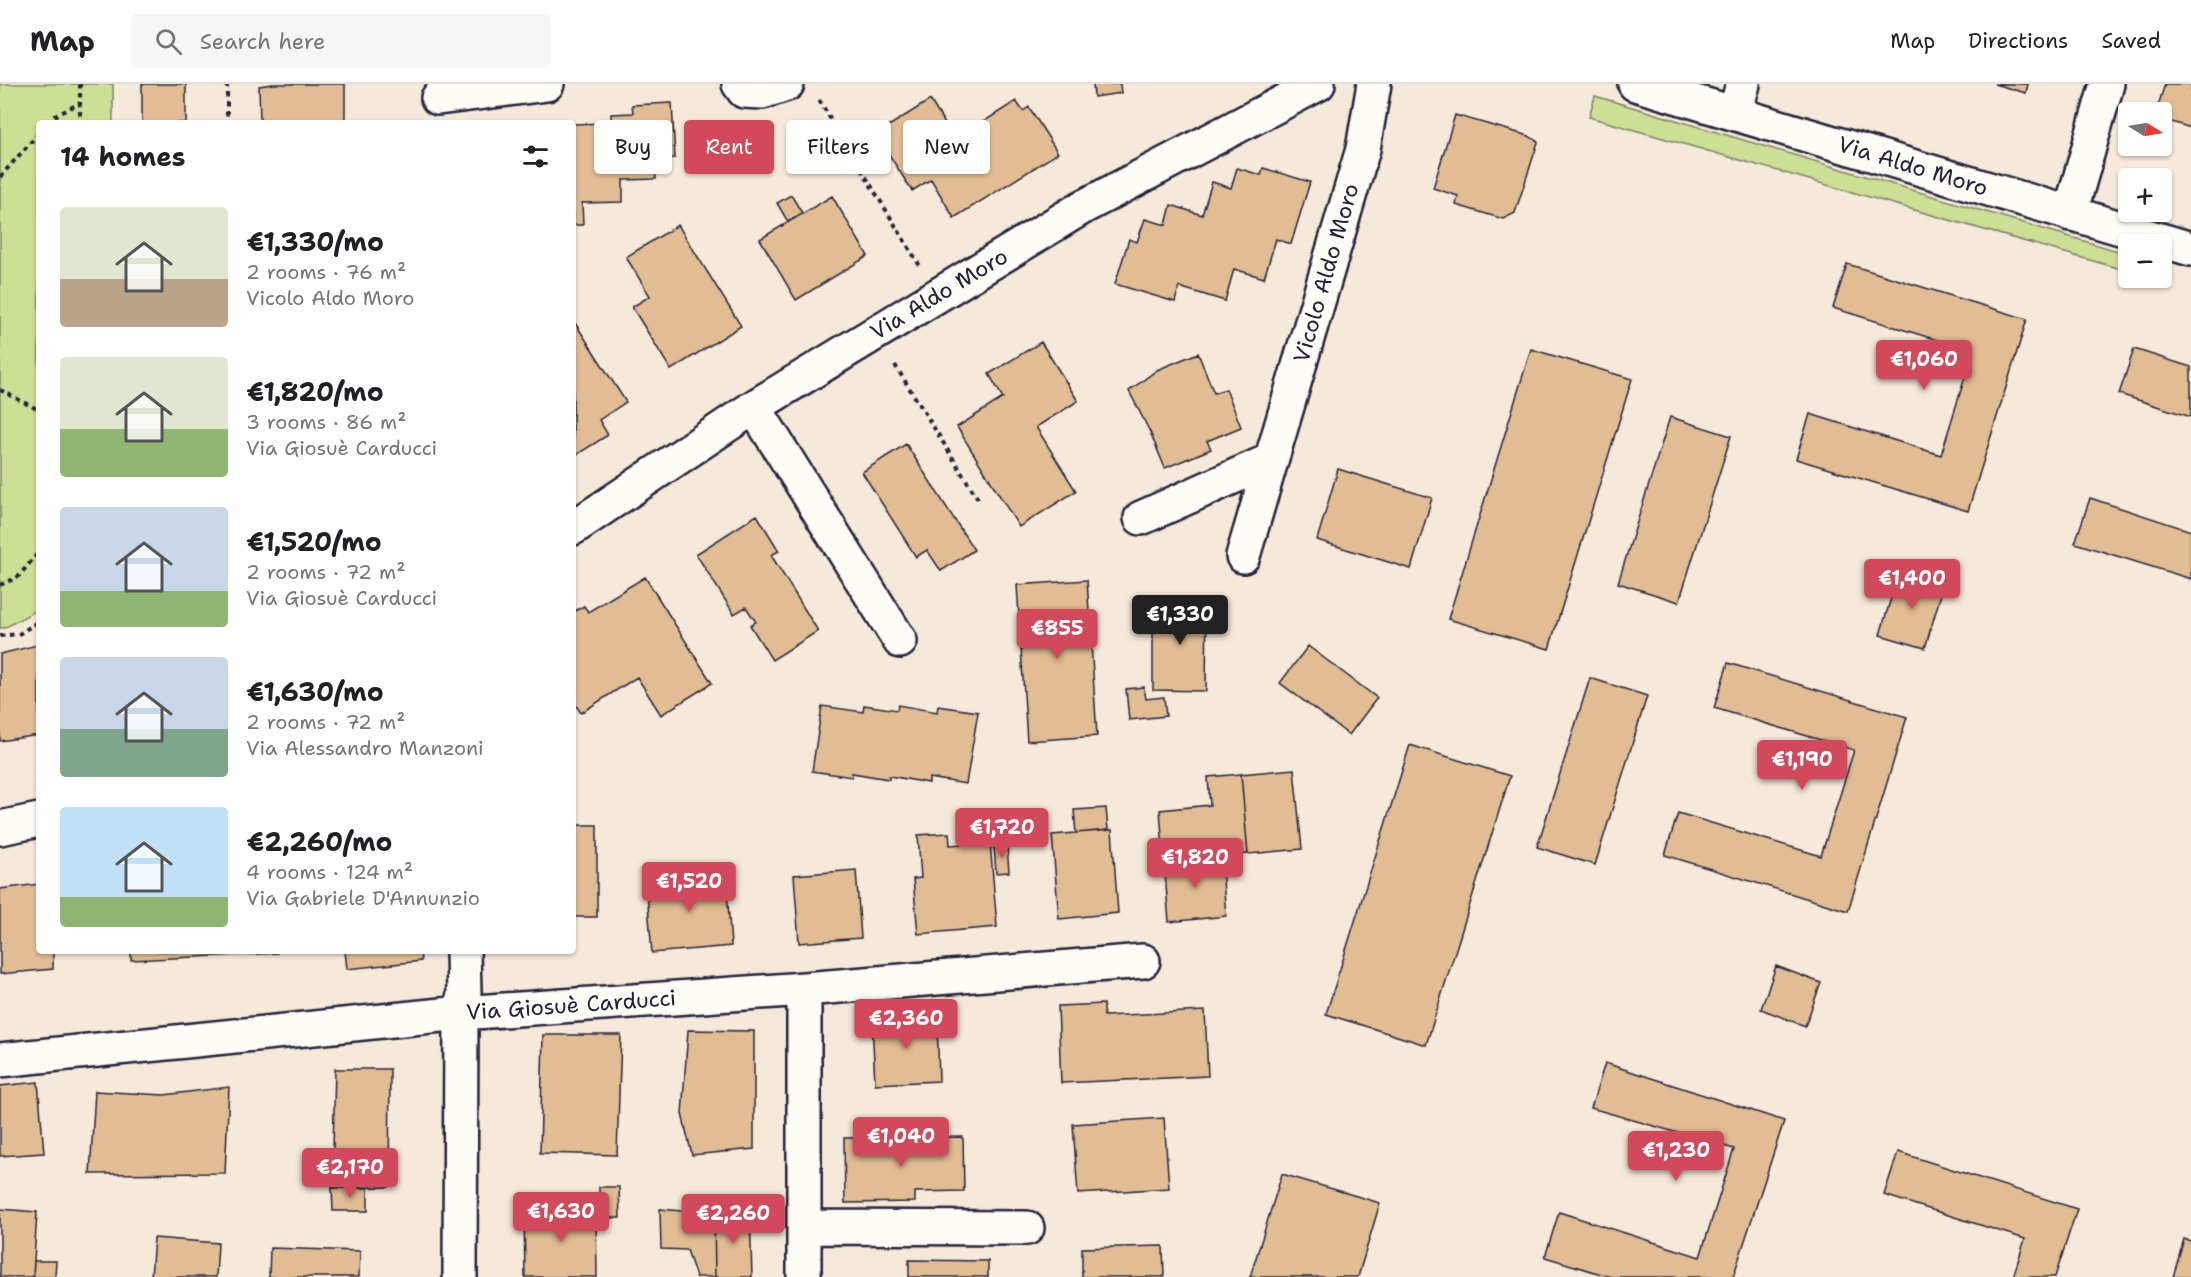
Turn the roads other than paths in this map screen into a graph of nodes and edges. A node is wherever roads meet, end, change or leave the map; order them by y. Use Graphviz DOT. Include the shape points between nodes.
graph roads {
  1 [pos="547,84"];
  2 [pos="1318,84"];
  3 [pos="1374,84"];
  4 [pos="1635,84"];
  5 [pos="2107,84"];
  6 [pos="742,87"];
  7 [pos="801,88"];
  8 [pos="1739,98"];
  9 [pos="439,102"];
  10 [pos="2070,214"];
  11 [pos="2191,249"];
  12 [pos="754,406"];
  13 [pos="1271,460"];
  14 [pos="1141,518"];
  15 [pos="576,526"];
  16 [pos="1243,556"];
  17 [pos="900,641"];
  18 [pos="36,821"];
  19 [pos="0,828"];
  20 [pos="463,954"];
  21 [pos="1143,962"];
  22 [pos="804,989"];
  23 [pos="460,1013"];
  24 [pos="0,1060"];
  25 [pos="804,1227"];
  26 [pos="1027,1228"];
  27 [pos="460,1277"];
  28 [pos="804,1277"];
  1 -- 9 [label="street"];
  2 -- 12 [label="street, Via Aldo Moro" via="1083,207"];
  3 -- 13 [label="street, Vicolo Aldo Moro" via="1363,149"];
  4 -- 8 [label="street, Via Aldo Moro"];
  5 -- 10 [label="street"];
  6 -- 7 [label="street" via="762,92"];
  8 -- 10 [label="street, Via Aldo Moro"];
  10 -- 11 [label="street, Via Aldo Moro"];
  12 -- 15 [label="street, Via Aldo Moro"];
  12 -- 17 [label="street"];
  13 -- 14 [label="street"];
  13 -- 16 [label="street, Vicolo Aldo Moro"];
  18 -- 19 [label="street"];
  20 -- 23 [label="street"];
  21 -- 22 [label="street, Via Giosuè Carducci"];
  22 -- 23 [label="street, Via Giosuè Carducci"];
  22 -- 25 [label="street"];
  23 -- 24 [label="street, Via Giosuè Carducci"];
  23 -- 27 [label="street"];
  25 -- 26 [label="street"];
  25 -- 28 [label="street"];
}
